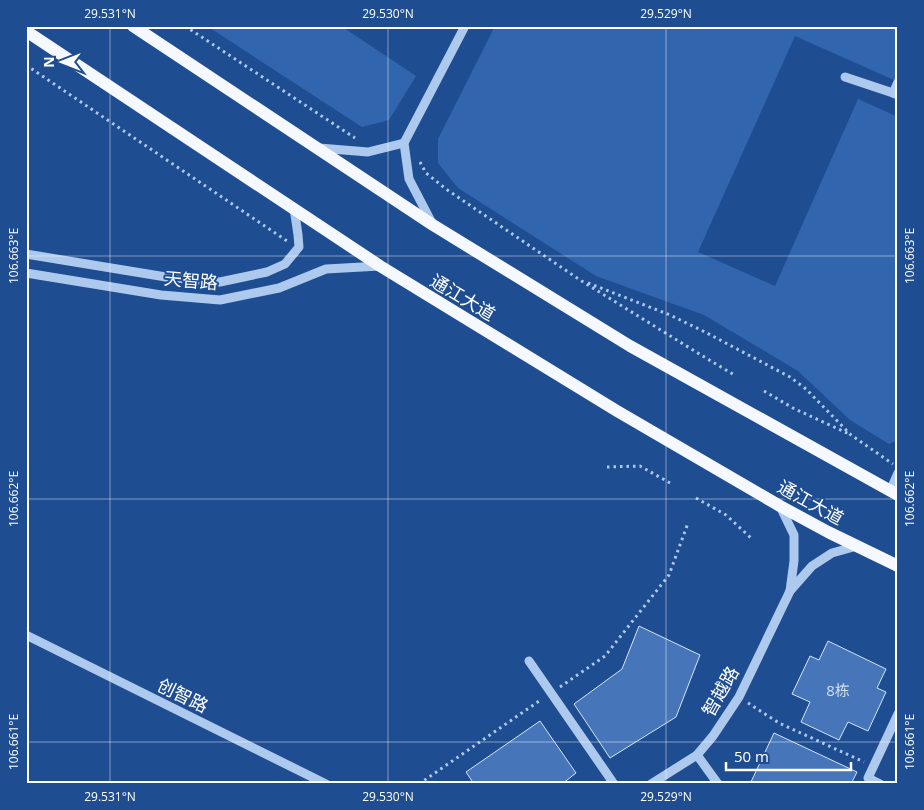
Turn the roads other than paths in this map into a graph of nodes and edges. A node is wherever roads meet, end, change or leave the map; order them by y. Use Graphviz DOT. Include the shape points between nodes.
graph roads {
  1 [pos="134,26"];
  2 [pos="465,26"];
  3 [pos="26,31"];
  4 [pos="845,78"];
  5 [pos="898,82"];
  6 [pos="895,94"];
  7 [pos="404,143"];
  8 [pos="318,148"];
  9 [pos="294,208"];
  10 [pos="433,225"];
  11 [pos="26,254"];
  12 [pos="380,266"];
  13 [pos="26,273"];
  14 [pos="898,473"];
  15 [pos="894,493"];
  16 [pos="780,506"];
  17 [pos="857,546"];
  18 [pos="898,566"];
  19 [pos="790,591"];
  20 [pos="26,635"];
  21 [pos="529,661"];
  22 [pos="898,714"];
  23 [pos="697,755"];
  24 [pos="326,784"];
  25 [pos="614,784"];
  26 [pos="650,784"];
  27 [pos="718,784"];
  28 [pos="880,784"];
  1 -- 8 [label="main road"];
  2 -- 7 [label="street"];
  3 -- 9 [label="main road, 通江大道"];
  4 -- 6 [label="street"];
  5 -- 6 [label="street"];
  7 -- 8 [label="street" via="368,152"];
  7 -- 10 [label="street" via="410,179"];
  8 -- 10 [label="main road"];
  9 -- 11 [label="street, 天智路" via="299,247 285,264 267,272 220,282 166,277"];
  9 -- 12 [label="main road, 通江大道"];
  10 -- 15 [label="main road" via="630,346"];
  12 -- 13 [label="street, 天智路" via="326,268 279,288 220,300 161,295"];
  12 -- 16 [label="main road, 通江大道"];
  14 -- 15 [label="street"];
  16 -- 17 [label="main road, 通江大道"];
  16 -- 19 [label="street" via="794,535"];
  17 -- 18 [label="main road, 通江大道"];
  17 -- 19 [label="street" via="832,554 812,566"];
  19 -- 23 [label="street, 智越路" via="739,697"];
  20 -- 24 [label="street, 创智路"];
  21 -- 25 [label="street"];
  22 -- 28 [label="street" via="868,778"];
  23 -- 26 [label="street, 智越路"];
  23 -- 27 [label="street"];
}
